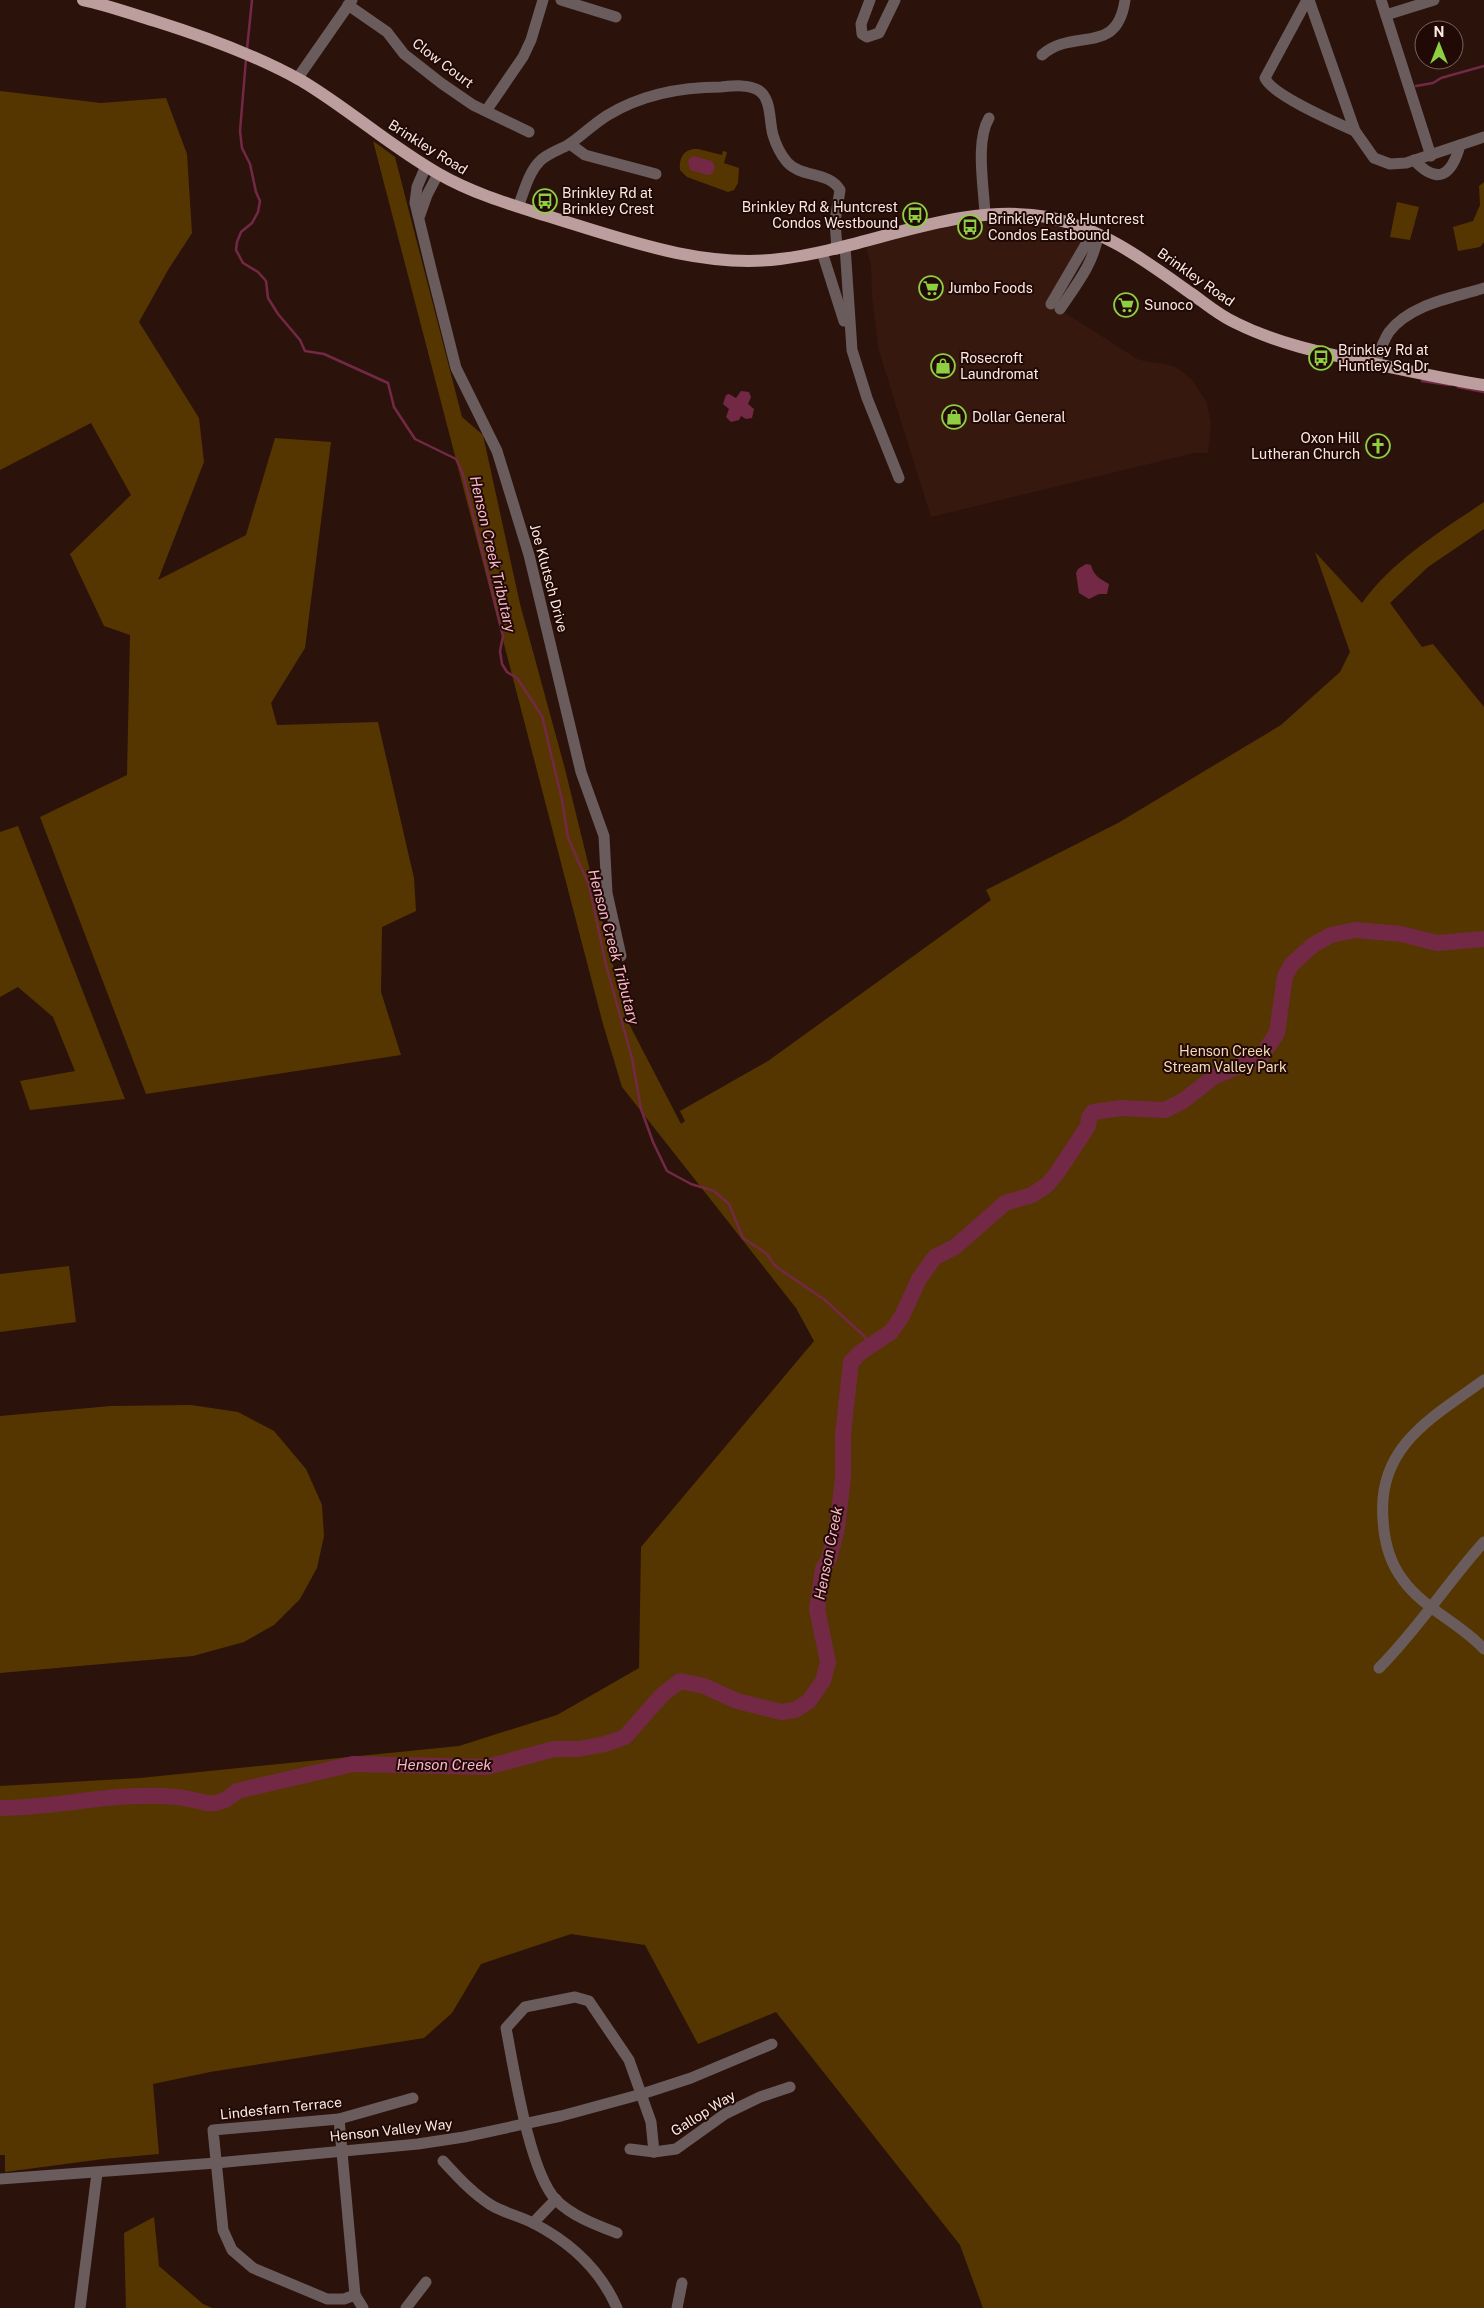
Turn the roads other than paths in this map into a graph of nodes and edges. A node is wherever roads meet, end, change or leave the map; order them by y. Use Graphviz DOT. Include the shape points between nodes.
graph roads {
  1 [pos="83,0"];
  2 [pos="543,0"];
  3 [pos="561,0"];
  4 [pos="870,0"];
  5 [pos="895,0"];
  6 [pos="1125,0"];
  7 [pos="1308,0"];
  8 [pos="1381,0"];
  9 [pos="1434,0"];
  10 [pos="350,3"];
  11 [pos="1386,15"];
  12 [pos="616,17"];
  13 [pos="1042,55"];
  14 [pos="297,79"];
  15 [pos="486,111"];
  16 [pos="989,118"];
  17 [pos="1355,131"];
  18 [pos="529,132"];
  19 [pos="1484,137"];
  20 [pos="570,144"];
  21 [pos="1460,145"];
  22 [pos="1431,156"];
  23 [pos="1414,160"];
  24 [pos="426,166"];
  25 [pos="438,174"];
  26 [pos="656,174"];
  27 [pos="518,207"];
  28 [pos="420,215"];
  29 [pos="985,215"];
  30 [pos="1098,234"];
  31 [pos="841,248"];
  32 [pos="822,252"];
  33 [pos="1484,288"];
  34 [pos="1055,307"];
  35 [pos="850,336"];
  36 [pos="1375,364"];
  37 [pos="1484,385"];
  38 [pos="899,478"];
  39 [pos="621,956"];
  40 [pos="1484,1380"];
  41 [pos="1484,1542"];
  42 [pos="1431,1607"];
  43 [pos="1484,1650"];
  44 [pos="1379,1668"];
  45 [pos="772,2044"];
  46 [pos="790,2087"];
  47 [pos="642,2094"];
  48 [pos="413,2098"];
  49 [pos="338,2119"];
  50 [pos="526,2124"];
  51 [pos="630,2149"];
  52 [pos="342,2150"];
  53 [pos="654,2152"];
  54 [pos="443,2161"];
  55 [pos="216,2163"];
  56 [pos="97,2173"];
  57 [pos="0,2179"];
  58 [pos="556,2199"];
  59 [pos="532,2222"];
  60 [pos="616,2233"];
  61 [pos="426,2282"];
  62 [pos="682,2283"];
  63 [pos="355,2296"];
  64 [pos="80,2308"];
  65 [pos="363,2308"];
  66 [pos="406,2308"];
  67 [pos="617,2308"];
  68 [pos="677,2308"];
  1 -- 14 [label="main road, Brinkley Road" via="194,33 254,57"];
  2 -- 15 [label="street" via="523,57"];
  3 -- 12 [label="street"];
  4 -- 5 [label="street" via="861,24 862,34 867,37 880,33"];
  6 -- 13 [label="street" via="1119,22 1109,34 1058,44"];
  7 -- 17 [label="street"];
  7 -- 17 [label="street" via="1265,78 1267,84 1325,118"];
  8 -- 11 [label="street"];
  9 -- 11 [label="street"];
  10 -- 14 [label="street"];
  10 -- 15 [label="street, Clow Court" via="387,32 401,52 414,63"];
  11 -- 22 [label="street"];
  14 -- 24 [label="main road, Brinkley Road" via="340,104"];
  15 -- 18 [label="street, Clow Court"];
  16 -- 29 [label="street" via="984,128 982,150"];
  17 -- 23 [label="street" via="1369,153 1379,161 1397,164"];
  19 -- 21 [label="street"];
  20 -- 26 [label="street" via="585,155"];
  20 -- 27 [label="street" via="540,160"];
  20 -- 31 [label="street" via="608,115 671,91 717,87 756,89 763,94 768,105 774,138 788,162 798,169 829,179 840,190 835,222"];
  21 -- 22 [label="street"];
  21 -- 23 [label="street" via="1453,165 1445,174 1428,174"];
  22 -- 23 [label="street"];
  24 -- 25 [label="main road, Brinkley Road"];
  24 -- 28 [label="street, Joe Klutsch Drive" via="415,198"];
  25 -- 27 [label="main road, Brinkley Road"];
  25 -- 28 [label="street"];
  27 -- 32 [label="main road, Brinkley Road" via="650,246 713,259 773,260"];
  28 -- 39 [label="street, Joe Klutsch Drive" via="456,368 497,451 529,554 581,772 604,836 607,893"];
  29 -- 30 [label="main road, Brinkley Road" via="1046,217"];
  29 -- 31 [label="main road, Brinkley Road"];
  30 -- 34 [label="street" via="1096,251 1090,263"];
  30 -- 36 [label="main road, Brinkley Road" via="1135,254 1235,323 1286,343"];
  31 -- 32 [label="main road, Brinkley Road"];
  31 -- 35 [label="street"];
  32 -- 35 [label="street"];
  33 -- 36 [label="street" via="1409,315 1390,331"];
  35 -- 38 [label="street" via="867,398"];
  36 -- 37 [label="main road, Brinkley Road"];
  40 -- 42 [label="street" via="1416,1430 1399,1450 1385,1481 1382,1504 1390,1556 1403,1580"];
  41 -- 42 [label="street"];
  42 -- 43 [label="street" via="1472,1636"];
  42 -- 44 [label="street" via="1416,1629"];
  45 -- 47 [label="street, Henson Valley Way" via="691,2078"];
  46 -- 53 [label="street, Gallop Way" via="725,2114 676,2149"];
  47 -- 50 [label="street, Henson Valley Way"];
  47 -- 50 [label="street" via="629,2060 589,2001 575,1997 525,2007 506,2028"];
  47 -- 53 [label="street" via="651,2122"];
  48 -- 49 [label="street, Lindesfarn Terrace"];
  49 -- 52 [label="street"];
  49 -- 55 [label="street, Lindesfarn Terrace" via="213,2130"];
  50 -- 52 [label="street, Henson Valley Way" via="418,2144"];
  50 -- 58 [label="street" via="539,2170"];
  51 -- 53 [label="street, Gallop Way"];
  52 -- 55 [label="street, Henson Valley Way"];
  52 -- 63 [label="street"];
  54 -- 59 [label="street" via="481,2198"];
  55 -- 56 [label="street, Henson Valley Way"];
  55 -- 63 [label="street" via="224,2230 232,2250 239,2257 252,2268 327,2299"];
  56 -- 57 [label="street, Henson Valley Way"];
  56 -- 64 [label="street"];
  58 -- 59 [label="street"];
  58 -- 60 [label="street" via="574,2214"];
  59 -- 67 [label="street" via="586,2260 600,2276"];
  61 -- 66 [label="street"];
  62 -- 68 [label="street"];
  63 -- 65 [label="street"];
}
